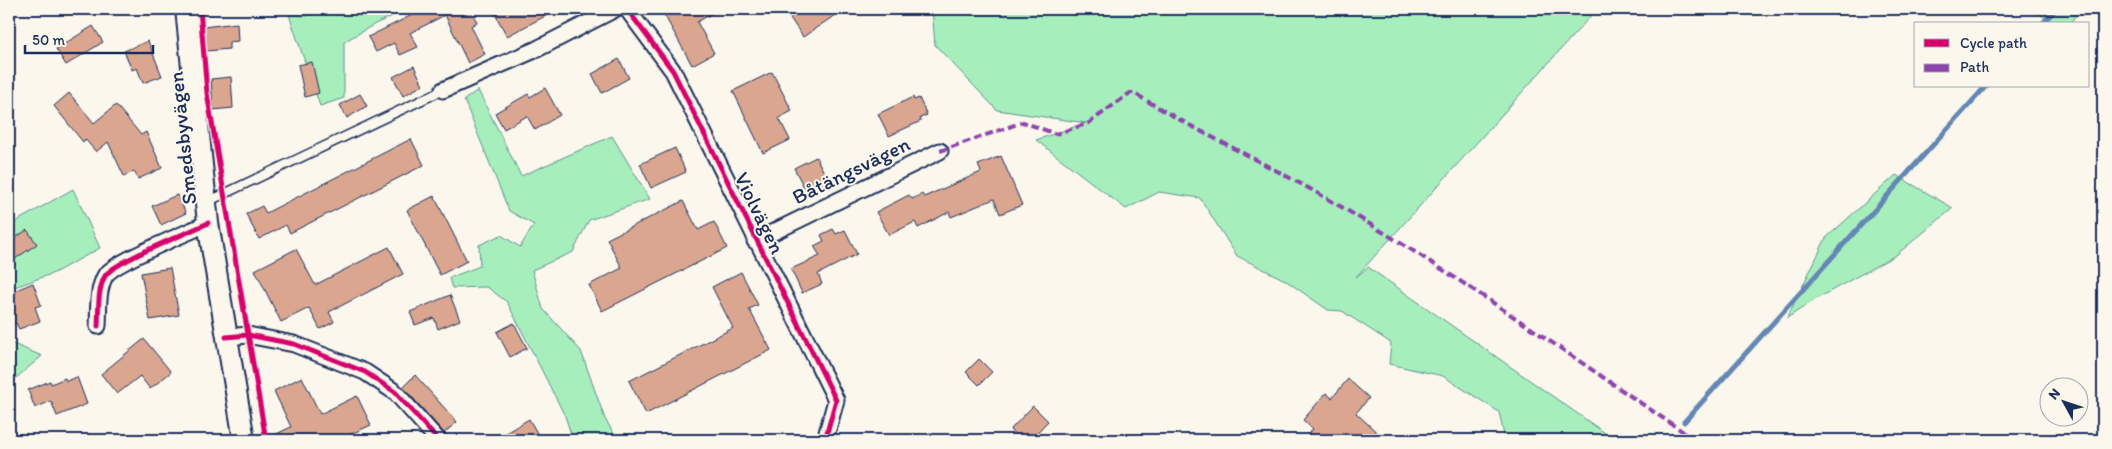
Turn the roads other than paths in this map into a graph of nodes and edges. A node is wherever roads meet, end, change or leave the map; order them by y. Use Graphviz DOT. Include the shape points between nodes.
graph roads {
  1 [pos="186,9"];
  2 [pos="615,9"];
  3 [pos="627,9"];
  4 [pos="442,90"];
  5 [pos="940,151"];
  6 [pos="206,202"];
  7 [pos="208,223"];
  8 [pos="755,241"];
  9 [pos="98,326"];
  10 [pos="226,337"];
  11 [pos="244,440"];
  12 [pos="438,440"];
  13 [pos="825,440"];
  1 -- 6 [label="main road, Smedsbyvägen"];
  2 -- 4 [label="street" via="537,49"];
  3 -- 8 [label="street, Violvägen" via="673,71"];
  4 -- 6 [label="lane"];
  5 -- 8 [label="street, Båtängsvägen"];
  6 -- 7 [label="main road, Smedsbyvägen"];
  7 -- 9 [label="street" via="128,260 106,274 101,289"];
  7 -- 10 [label="main road, Smedsbyvägen"];
  8 -- 13 [label="street, Violvägen" via="836,400"];
  10 -- 11 [label="main road, Smedsbyvägen"];
  10 -- 12 [label="street" via="248,335 294,344 365,372 395,392"];
}
